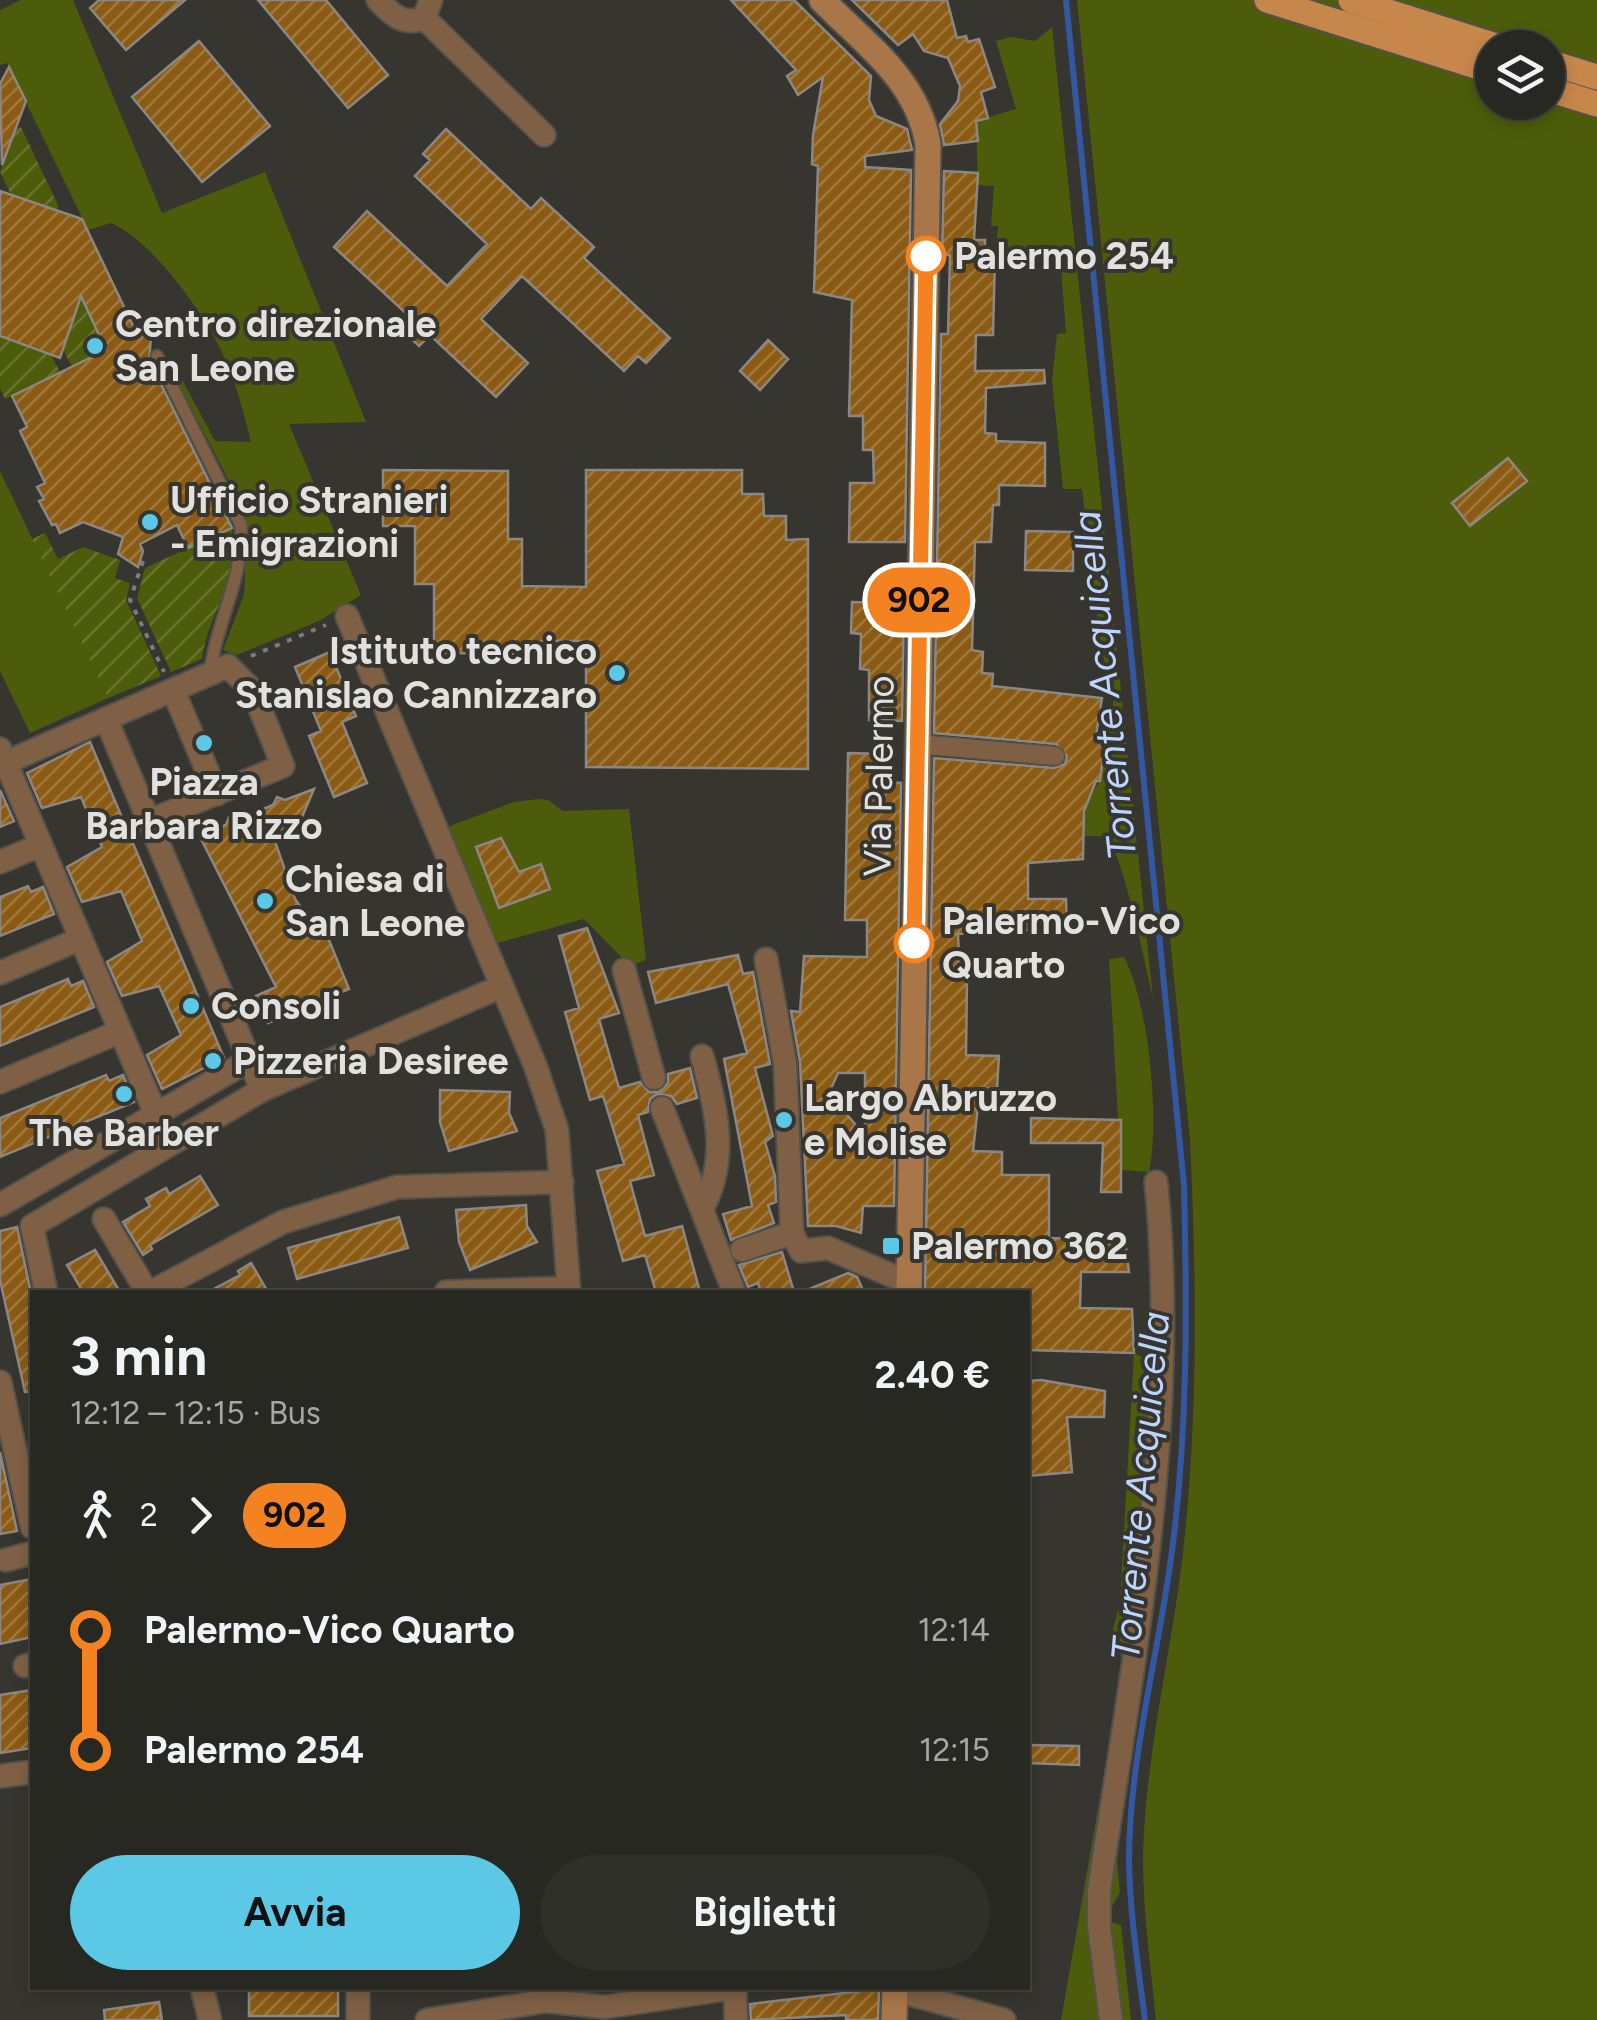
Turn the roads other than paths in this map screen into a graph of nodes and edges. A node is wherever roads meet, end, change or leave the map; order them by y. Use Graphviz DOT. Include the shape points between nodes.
graph roads {
  1 [pos="378,0"];
  2 [pos="822,0"];
  3 [pos="1267,0"];
  4 [pos="1351,0"];
  5 [pos="428,9"];
  6 [pos="1475,39"];
  7 [pos="1475,66"];
  8 [pos="1565,67"];
  9 [pos="1597,77"];
  10 [pos="1565,94"];
  11 [pos="1597,104"];
  12 [pos="544,135"];
  13 [pos="158,356"];
  14 [pos="347,616"];
  15 [pos="219,670"];
  16 [pos="173,690"];
  17 [pos="106,718"];
  18 [pos="916,744"];
  19 [pos="1056,756"];
  20 [pos="2,758"];
  21 [pos="217,794"];
  22 [pos="149,821"];
  23 [pos="41,845"];
  24 [pos="0,862"];
  25 [pos="80,939"];
  26 [pos="766,959"];
  27 [pos="624,970"];
  28 [pos="0,973"];
  29 [pos="500,987"];
  30 [pos="118,1032"];
  31 [pos="702,1056"];
  32 [pos="248,1061"];
  33 [pos="654,1078"];
  34 [pos="0,1082"];
  35 [pos="262,1090"];
  36 [pos="662,1108"];
  37 [pos="154,1116"];
  38 [pos="169,1146"];
  39 [pos="562,1182"];
  40 [pos="1156,1182"];
  41 [pos="0,1205"];
  42 [pos="703,1208"];
  43 [pos="104,1219"];
  44 [pos="792,1233"];
  45 [pos="742,1250"];
  46 [pos="909,1288"];
  47 [pos="46,1290"];
  48 [pos="148,1290"];
  49 [pos="153,1290"];
  50 [pos="569,1290"];
  51 [pos="733,1290"];
  52 [pos="0,1382"];
  53 [pos="7,1446"];
  54 [pos="30,1521"];
  55 [pos="30,1554"];
  56 [pos="6,1560"];
  57 [pos="30,1772"];
  58 [pos="1,1776"];
  59 [pos="202,1990"];
  60 [pos="358,1990"];
  61 [pos="720,1990"];
  62 [pos="734,1990"];
  63 [pos="895,1990"];
  64 [pos="899,1990"];
  65 [pos="581,2004"];
  66 [pos="210,2020"];
  67 [pos="358,2020"];
  68 [pos="426,2020"];
  69 [pos="736,2020"];
  70 [pos="894,2020"];
  71 [pos="1004,2020"];
  72 [pos="1111,2020"];
  1 -- 5 [label="street" via="400,20"];
  2 -- 18 [label="main road, Via Palermo" via="906,84 918,102 928,144"];
  3 -- 7 [label="main road"];
  4 -- 6 [label="main road"];
  5 -- 12 [label="street"];
  8 -- 9 [label="main road"];
  10 -- 11 [label="main road"];
  13 -- 15 [label="lane" via="242,525 237,584 213,646"];
  14 -- 29 [label="street"];
  15 -- 16 [label="street"];
  15 -- 21 [label="street" via="252,692 283,766"];
  16 -- 17 [label="street"];
  16 -- 21 [label="street"];
  17 -- 20 [label="street"];
  17 -- 22 [label="street"];
  18 -- 19 [label="street"];
  18 -- 46 [label="main road, Via Palermo"];
  20 -- 23 [label="street"];
  21 -- 22 [label="street"];
  22 -- 32 [label="street"];
  23 -- 24 [label="street"];
  23 -- 25 [label="street"];
  25 -- 28 [label="street"];
  25 -- 30 [label="street"];
  26 -- 44 [label="street" via="785,1063"];
  27 -- 33 [label="street"];
  29 -- 35 [label="street"];
  29 -- 39 [label="street" via="558,1130"];
  30 -- 34 [label="street"];
  30 -- 37 [label="street"];
  31 -- 42 [label="street" via="719,1142 714,1186"];
  32 -- 35 [label="street"];
  32 -- 37 [label="street"];
  35 -- 38 [label="street"];
  36 -- 42 [label="street"];
  37 -- 38 [label="street"];
  37 -- 41 [label="street"];
  38 -- 47 [label="street" via="32,1226"];
  39 -- 49 [label="street" via="397,1187 283,1222"];
  39 -- 50 [label="street"];
  40 -- 72 [label="street" via="1164,1408 1149,1572 1099,1891"];
  42 -- 51 [label="street"];
  43 -- 48 [label="street"];
  44 -- 45 [label="street"];
  44 -- 46 [label="street" via="801,1250 828,1248"];
  52 -- 53 [label="street"];
  53 -- 54 [label="street"];
  55 -- 56 [label="street"];
  57 -- 58 [label="street"];
  59 -- 66 [label="street"];
  60 -- 67 [label="street"];
  61 -- 65 [label="street" via="605,2007"];
  62 -- 69 [label="street"];
  63 -- 70 [label="main road"];
  64 -- 71 [label="street"];
  65 -- 68 [label="street" via="546,2001"];
}
